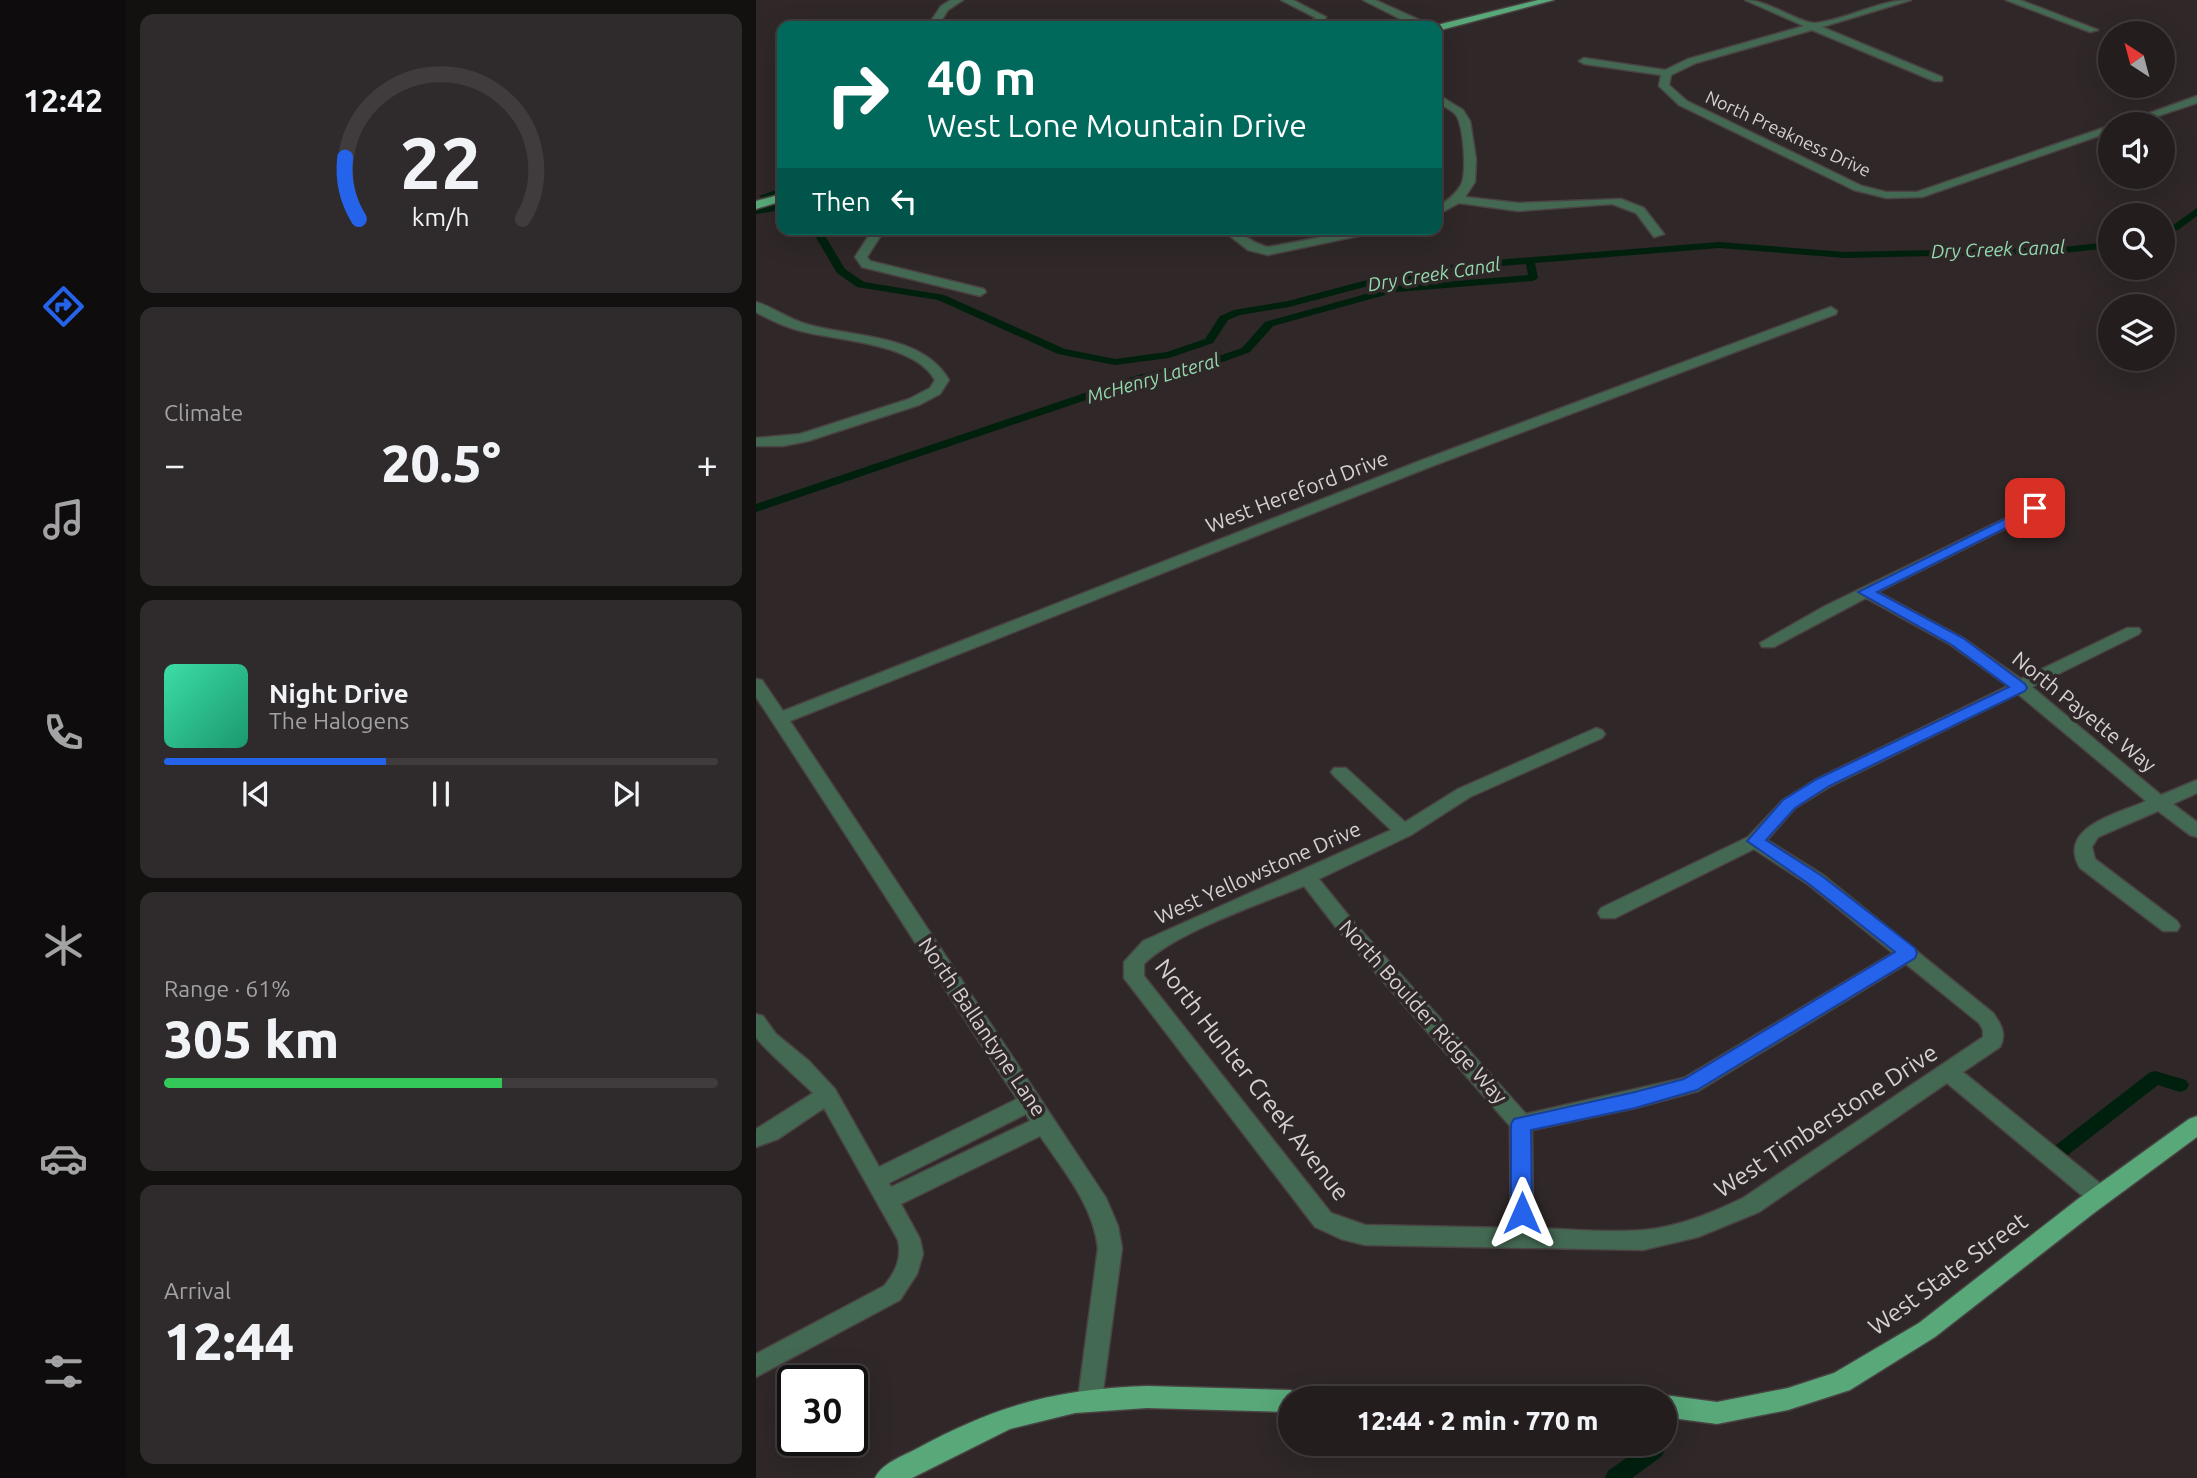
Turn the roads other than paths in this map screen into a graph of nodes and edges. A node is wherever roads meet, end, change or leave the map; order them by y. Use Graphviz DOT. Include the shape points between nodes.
graph roads {
  1 [pos="958,0"];
  2 [pos="1286,0"];
  3 [pos="1368,0"];
  4 [pos="1383,0"];
  5 [pos="1549,0"];
  6 [pos="1750,0"];
  7 [pos="1906,0"];
  8 [pos="2011,0"];
  9 [pos="936,21"];
  10 [pos="1319,21"];
  11 [pos="1410,21"];
  12 [pos="1426,21"];
  13 [pos="1442,23"];
  14 [pos="1813,26"];
  15 [pos="2092,30"];
  16 [pos="1584,61"];
  17 [pos="1666,73"];
  18 [pos="1938,79"];
  19 [pos="2197,99"];
  20 [pos="1442,100"];
  21 [pos="2159,112"];
  22 [pos="2098,133"];
  23 [pos="777,199"];
  24 [pos="1457,199"];
  25 [pos="756,205"];
  26 [pos="1442,209"];
  27 [pos="1658,234"];
  28 [pos="875,235"];
  29 [pos="1235,235"];
  30 [pos="1355,235"];
  31 [pos="980,292"];
  32 [pos="756,306"];
  33 [pos="1831,310"];
  34 [pos="761,443"];
  35 [pos="2035,508"];
  36 [pos="1866,592"];
  37 [pos="2133,631"];
  38 [pos="1768,643"];
  39 [pos="756,684"];
  40 [pos="2020,688"];
  41 [pos="780,719"];
  42 [pos="1597,734"];
  43 [pos="1340,772"];
  44 [pos="2197,786"];
  45 [pos="2160,804"];
  46 [pos="1404,831"];
  47 [pos="2197,831"];
  48 [pos="1755,841"];
  49 [pos="1307,877"];
  50 [pos="1608,913"];
  51 [pos="2170,926"];
  52 [pos="1908,953"];
  53 [pos="1134,962"];
  54 [pos="756,1022"];
  55 [pos="1949,1072"];
  56 [pos="827,1095"];
  57 [pos="1031,1102"];
  58 [pos="1046,1123"];
  59 [pos="1521,1124"];
  60 [pos="2197,1125"];
  61 [pos="756,1138"];
  62 [pos="876,1179"];
  63 [pos="2099,1196"];
  64 [pos="887,1200"];
  65 [pos="1335,1227"];
  66 [pos="1522,1237"];
  67 [pos="756,1366"];
  68 [pos="1090,1399"];
  69 [pos="1278,1401"];
  70 [pos="1677,1408"];
  71 [pos="888,1478"];
  1 -- 9 [label="street" via="944,8"];
  2 -- 10 [label="street" via="1318,14"];
  3 -- 11 [label="street"];
  4 -- 12 [label="street"];
  5 -- 13 [label="main road"];
  6 -- 14 [label="street"];
  7 -- 14 [label="street"];
  8 -- 15 [label="street"];
  14 -- 17 [label="street" via="1692,61"];
  14 -- 18 [label="street"];
  16 -- 17 [label="street"];
  17 -- 22 [label="street, North Preakness Drive" via="1664,86 1669,94 1695,109 1858,188 1886,195 1918,195"];
  19 -- 21 [label="street"];
  20 -- 24 [label="street" via="1465,121 1469,182"];
  23 -- 25 [label="main road"];
  24 -- 26 [label="street"];
  24 -- 27 [label="street" via="1518,207 1596,201 1626,204 1645,213"];
  28 -- 31 [label="street" via="861,257 866,264"];
  29 -- 30 [label="street" via="1262,251"];
  32 -- 34 [label="street" via="806,328 884,343 932,365 942,380 935,391 914,402 803,438"];
  33 -- 41 [label="street, West Hereford Drive" via="1422,465"];
  35 -- 36 [label="street"];
  36 -- 38 [label="street"];
  36 -- 40 [label="street, North Payette Way" via="1958,641"];
  37 -- 40 [label="street"];
  39 -- 41 [label="street, North Ballantyne Lane"];
  40 -- 45 [label="street, North Payette Way"];
  40 -- 48 [label="street" via="1823,783 1789,804"];
  41 -- 57 [label="street, North Ballantyne Lane"];
  42 -- 46 [label="street, West Yellowstone Drive" via="1464,793"];
  43 -- 46 [label="street"];
  44 -- 45 [label="street"];
  45 -- 47 [label="street, North Payette Way"];
  45 -- 51 [label="street" via="2091,833 2081,852 2087,863"];
  46 -- 49 [label="street, West Yellowstone Drive"];
  48 -- 50 [label="street"];
  48 -- 52 [label="street" via="1816,880"];
  49 -- 53 [label="street, West Yellowstone Drive" via="1161,941"];
  49 -- 59 [label="street, North Boulder Ridge Way"];
  52 -- 55 [label="street, West Timberstone Drive" via="1986,1018 1993,1029 1993,1041"];
  52 -- 59 [label="street" via="1690,1085"];
  53 -- 65 [label="street, North Hunter Creek Avenue" via="1134,978 1315,1212"];
  54 -- 56 [label="street"];
  55 -- 63 [label="street"];
  55 -- 66 [label="street, West Timberstone Drive" via="1751,1205 1712,1224 1643,1240"];
  56 -- 61 [label="street"];
  56 -- 62 [label="street"];
  57 -- 58 [label="street, North Ballantyne Lane"];
  57 -- 62 [label="street"];
  58 -- 64 [label="street"];
  58 -- 68 [label="street, North Ballantyne Lane" via="1107,1226 1108,1281"];
  59 -- 66 [label="street, North Boulder Ridge Way"];
  60 -- 63 [label="main road, West State Street"];
  62 -- 64 [label="street"];
  63 -- 70 [label="main road, West State Street" via="1927,1329 1841,1382 1788,1399 1717,1413"];
  64 -- 67 [label="street" via="913,1254 906,1276 892,1293"];
  65 -- 66 [label="street, West Timberstone Drive" via="1365,1235"];
  68 -- 69 [label="main road"];
  68 -- 71 [label="main road" via="1009,1417"];
}
